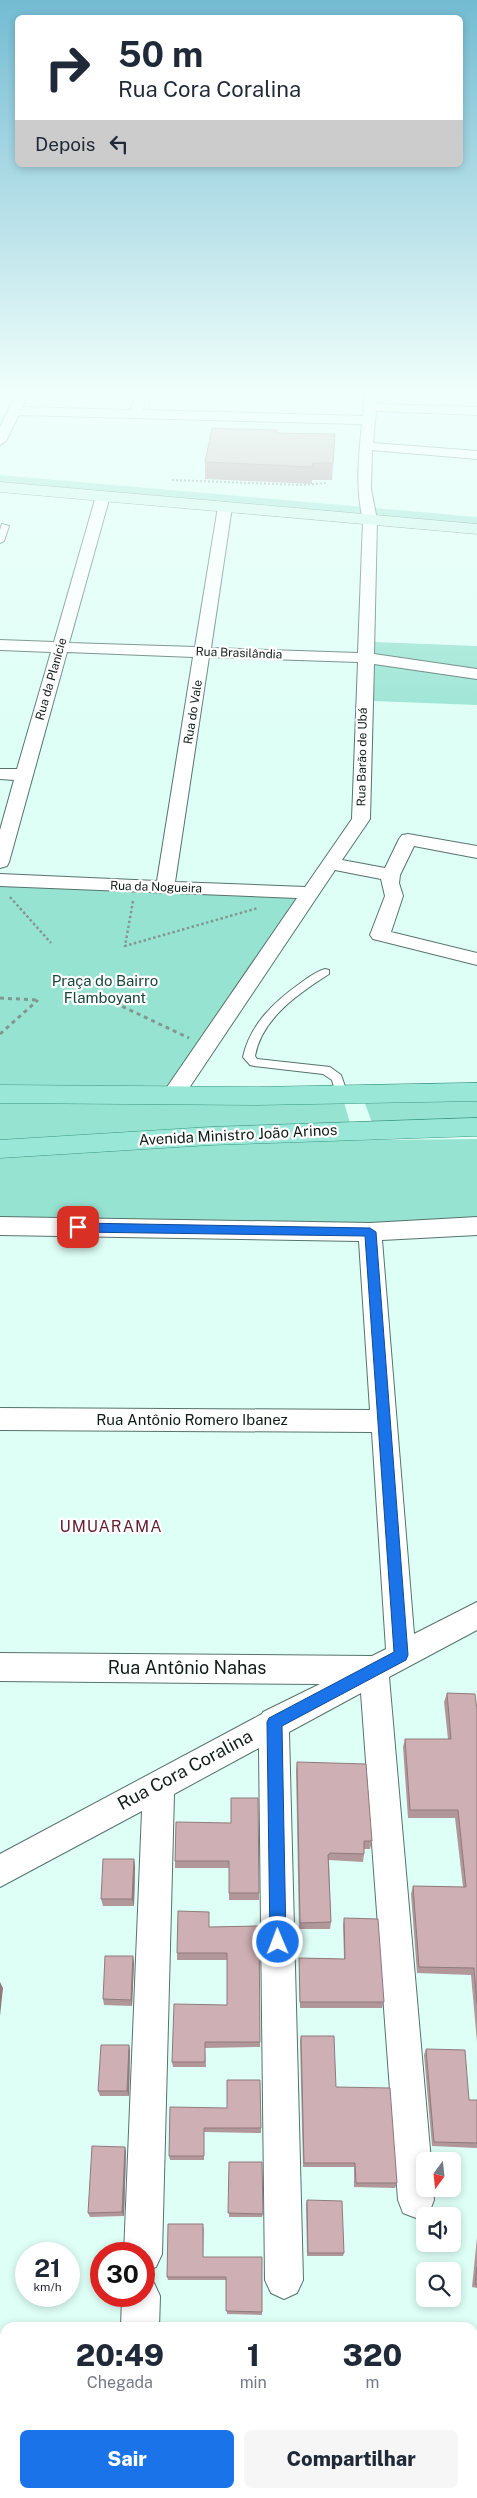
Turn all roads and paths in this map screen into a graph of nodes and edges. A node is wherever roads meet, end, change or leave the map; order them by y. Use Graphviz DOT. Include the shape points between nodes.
graph roads {
  1 [pos="93,509"];
  2 [pos="225,509"];
  3 [pos="277,509"];
  4 [pos="330,509"];
  5 [pos="358,511"];
  6 [pos="477,514"];
  7 [pos="399,515"];
  8 [pos="5,526"];
  9 [pos="477,529"];
  10 [pos="0,541"];
  11 [pos="0,645"];
  12 [pos="60,647"];
  13 [pos="202,651"];
  14 [pos="366,658"];
  15 [pos="477,674"];
  16 [pos="0,774"];
  17 [pos="24,775"];
  18 [pos="477,852"];
  19 [pos="0,862"];
  20 [pos="328,869"];
  21 [pos="391,881"];
  22 [pos="136,886"];
  23 [pos="3,887"];
  24 [pos="165,887"];
  25 [pos="312,893"];
  26 [pos="265,906"];
  27 [pos="51,943"];
  28 [pos="477,959"];
  29 [pos="325,972"];
  30 [pos="0,998"];
  31 [pos="115,1003"];
  32 [pos="0,1034"];
  33 [pos="206,1046"];
  34 [pos="477,1092"];
  35 [pos="0,1094"];
  36 [pos="172,1095"];
  37 [pos="342,1095"];
  38 [pos="477,1127"];
  39 [pos="3,1152"];
  40 [pos="473,1225"];
  41 [pos="0,1226"];
  42 [pos="370,1232"];
  43 [pos="0,1419"];
  44 [pos="384,1421"];
  45 [pos="477,1620"];
  46 [pos="388,1662"];
  47 [pos="0,1667"];
  48 [pos="274,1722"];
  49 [pos="159,1784"];
  50 [pos="0,1871"];
  51 [pos="416,2200"];
  52 [pos="143,2242"];
  53 [pos="284,2280"];
  54 [pos="141,2307"];
  55 [pos="140,2322"];
  1 -- 12 [label="street, Rua da Planície"];
  2 -- 13 [label="street, Rua do Vale"];
  3 -- 5 [label="main road"];
  4 -- 5 [label="main road"];
  5 -- 7 [label="main road"];
  5 -- 14 [label="street, Rua Barão de Ubá"];
  6 -- 7 [label="main road"];
  7 -- 9 [label="main road"];
  8 -- 10 [label="lane"];
  11 -- 12 [label="street, Rua Brasilândia"];
  12 -- 13 [label="street, Rua Brasilândia"];
  12 -- 17 [label="street, Rua da Planície"];
  13 -- 14 [label="street, Rua Brasilândia"];
  13 -- 24 [label="street, Rua do Vale"];
  14 -- 15 [label="street, Rua Brasilândia"];
  14 -- 20 [label="street, Rua Barão de Ubá" via="361,819"];
  16 -- 17 [label="street"];
  17 -- 19 [label="street, Rua da Planície"];
  18 -- 21 [label="street" via="408,840"];
  20 -- 21 [label="street"];
  20 -- 25 [label="street, Rua Barão de Ubá"];
  21 -- 28 [label="street" via="394,896 380,935"];
  22 -- 23 [label="street, Rua da Nogueira"];
  22 -- 24 [label="street, Rua da Nogueira"];
  22 -- 26 [label="path" via="125,946"];
  23 -- 27 [label="path"];
  24 -- 25 [label="street, Rua da Nogueira"];
  25 -- 33 [label="street, Rua Barão de Ubá"];
  29 -- 37 [label="lane" via="301,986 267,1019 249,1048 248,1057 254,1062 326,1070 337,1078"];
  30 -- 32 [label="path" via="38,1000"];
  31 -- 33 [label="path"];
  33 -- 36 [label="street, Rua Barão de Ubá"];
  34 -- 37 [label="main road"];
  35 -- 36 [label="main road"];
  36 -- 37 [label="main road"];
  38 -- 39 [label="main road, Avenida Ministro João Arinos" via="210,1136"];
  40 -- 42 [label="street"];
  41 -- 42 [label="street"];
  42 -- 44 [label="street"];
  43 -- 44 [label="street, Rua Antônio Romero Ibanez"];
  44 -- 46 [label="street"];
  45 -- 46 [label="street, Rua Cora Coralina"];
  46 -- 47 [label="street, Rua Antônio Nahas"];
  46 -- 48 [label="street, Rua Cora Coralina"];
  46 -- 51 [label="street"];
  48 -- 49 [label="street, Rua Cora Coralina"];
  48 -- 53 [label="street"];
  49 -- 50 [label="street, Rua Cora Coralina"];
  49 -- 52 [label="street"];
  54 -- 55 [label="street"];
}
